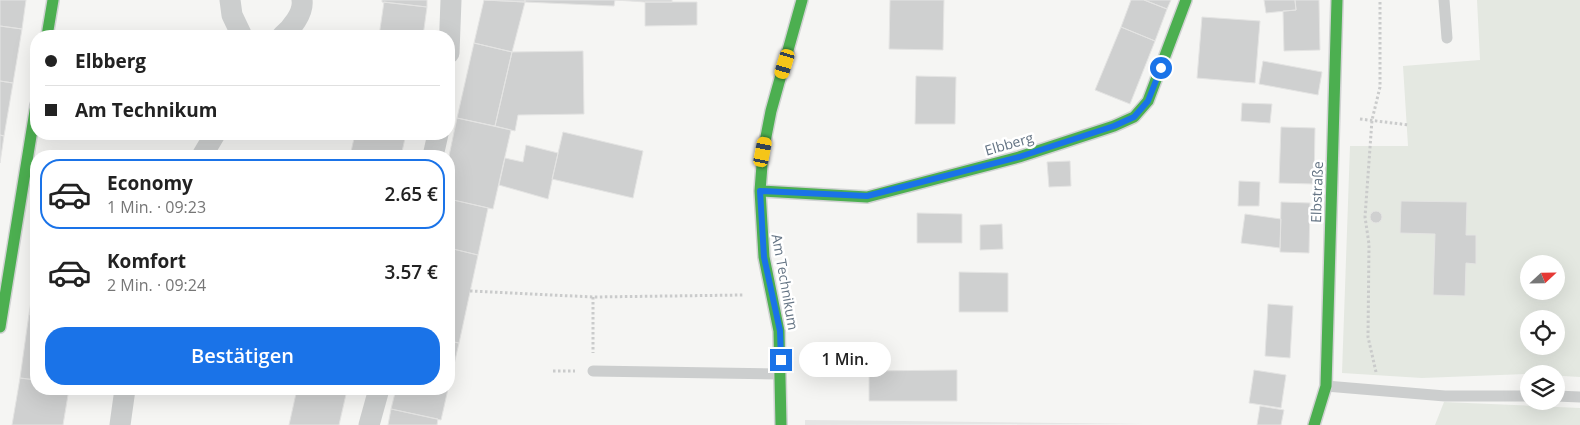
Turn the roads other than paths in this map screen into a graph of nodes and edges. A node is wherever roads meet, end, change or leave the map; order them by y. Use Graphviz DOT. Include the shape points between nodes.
graph roads {
  1 [pos="53,0"];
  2 [pos="230,0"];
  3 [pos="302,0"];
  4 [pos="451,0"];
  5 [pos="802,0"];
  6 [pos="1186,0"];
  7 [pos="1337,0"];
  8 [pos="1444,0"];
  9 [pos="49,30"];
  10 [pos="239,30"];
  11 [pos="289,30"];
  12 [pos="450,30"];
  13 [pos="1447,38"];
  14 [pos="30,140"];
  15 [pos="760,191"];
  16 [pos="0,328"];
  17 [pos="593,371"];
  18 [pos="782,374"];
  19 [pos="1326,386"];
  20 [pos="124,395"];
  21 [pos="376,395"];
  22 [pos="1520,396"];
  23 [pos="1565,396"];
  24 [pos="1580,396"];
  25 [pos="120,425"];
  26 [pos="369,425"];
  27 [pos="782,425"];
  28 [pos="1314,425"];
  1 -- 9 [label="street"];
  2 -- 10 [label="street"];
  3 -- 11 [label="street" via="303,5"];
  4 -- 12 [label="street"];
  5 -- 15 [label="street, Am Technikum" via="771,111"];
  6 -- 15 [label="street, Elbberg" via="1148,101 1134,117 1114,126 1019,157 867,196"];
  7 -- 19 [label="street, Elbstraße"];
  8 -- 13 [label="lane"];
  14 -- 16 [label="street"];
  15 -- 18 [label="street, Am Technikum" via="764,257 780,331"];
  17 -- 18 [label="lane"];
  18 -- 27 [label="street, Am Technikum"];
  19 -- 22 [label="lane" via="1445,396"];
  19 -- 28 [label="street, Elbstraße"];
  20 -- 25 [label="street"];
  21 -- 26 [label="street"];
  23 -- 24 [label="lane"];
}
